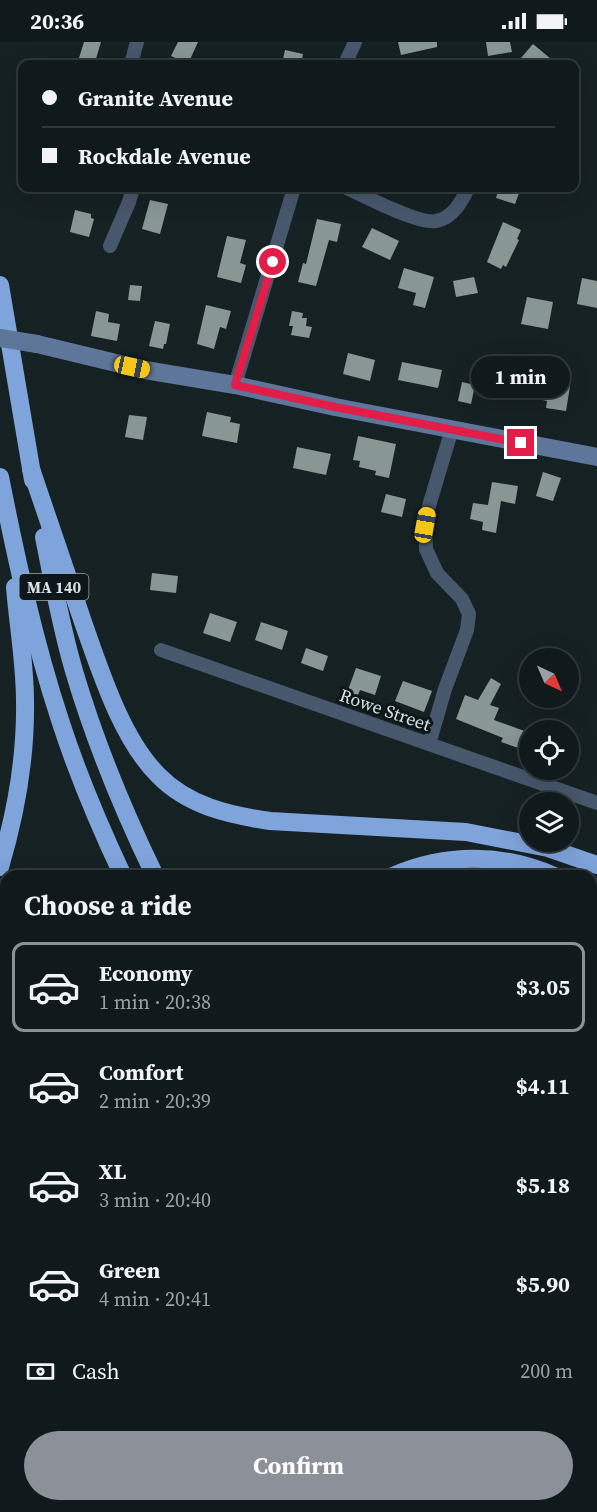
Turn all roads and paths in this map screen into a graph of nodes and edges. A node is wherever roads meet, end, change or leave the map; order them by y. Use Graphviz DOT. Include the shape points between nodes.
graph roads {
  1 [pos="137,42"];
  2 [pos="355,42"];
  3 [pos="132,60"];
  4 [pos="347,60"];
  5 [pos="132,192"];
  6 [pos="293,192"];
  7 [pos="356,192"];
  8 [pos="466,192"];
  9 [pos="110,246"];
  10 [pos="0,285"];
  11 [pos="0,338"];
  12 [pos="235,385"];
  13 [pos="452,429"];
  14 [pos="597,457"];
  15 [pos="31,469"];
  16 [pos="0,477"];
  17 [pos="9,519"];
  18 [pos="161,650"];
  19 [pos="429,744"];
  20 [pos="597,803"];
  21 [pos="597,865"];
  22 [pos="0,867"];
  23 [pos="120,870"];
  24 [pos="152,870"];
  25 [pos="410,870"];
  26 [pos="538,870"];
  1 -- 3 [label="street"];
  2 -- 4 [label="street"];
  5 -- 9 [label="street"];
  6 -- 12 [label="street"];
  7 -- 8 [label="street" via="427,221 436,221 451,213"];
  10 -- 15 [label="highway, MA 140"];
  11 -- 12 [label="main road, bridge"];
  12 -- 13 [label="main road"];
  13 -- 14 [label="main road"];
  13 -- 19 [label="street" via="429,506 426,549 437,573 462,599 469,614"];
  15 -- 21 [label="highway" via="116,709 148,764 181,794 245,818 466,832 548,848"];
  15 -- 24 [label="highway, MA 140" via="74,670 104,758"];
  16 -- 17 [label="highway, MA 140"];
  17 -- 22 [label="highway" via="25,700 22,767"];
  17 -- 23 [label="highway, MA 140" via="60,720"];
  18 -- 19 [label="street, Rowe Street"];
  19 -- 20 [label="street, Rowe Street"];
  25 -- 26 [label="highway" via="470,858 516,862"];
}
